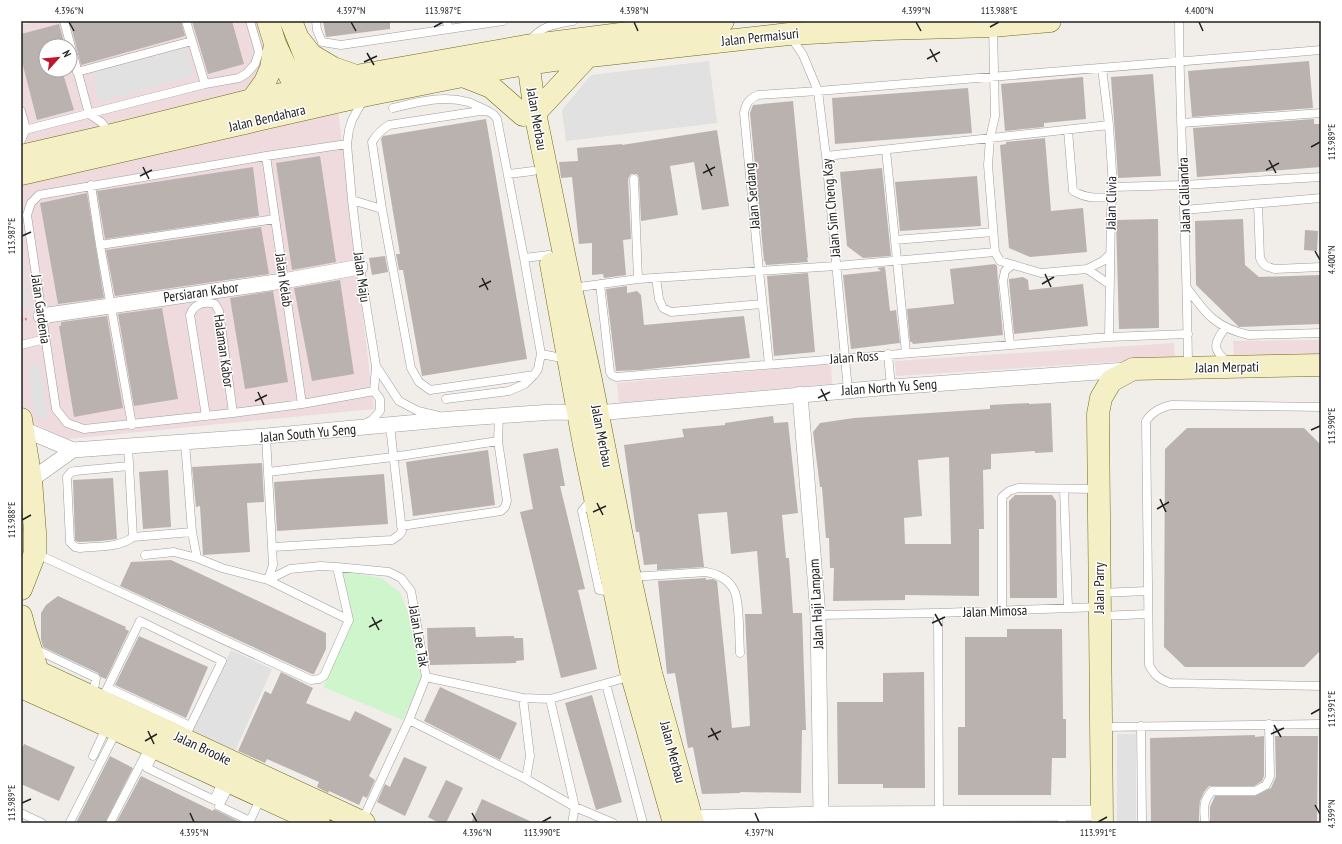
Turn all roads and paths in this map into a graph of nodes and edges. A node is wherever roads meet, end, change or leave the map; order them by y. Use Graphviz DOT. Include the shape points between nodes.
graph roads {
  1 [pos="64,21"];
  2 [pos="186,21"];
  3 [pos="250,21"];
  4 [pos="268,21"];
  5 [pos="316,21"];
  6 [pos="503,21"];
  7 [pos="573,21"];
  8 [pos="723,21"];
  9 [pos="1050,21"];
  10 [pos="1179,21"];
  11 [pos="447,25"];
  12 [pos="993,26"];
  13 [pos="294,29"];
  14 [pos="789,34"];
  15 [pos="68,38"];
  16 [pos="192,41"];
  17 [pos="275,44"];
  18 [pos="1321,50"];
  19 [pos="519,56"];
  20 [pos="588,56"];
  21 [pos="1179,61"];
  22 [pos="1102,68"];
  23 [pos="78,72"];
  24 [pos="78,76"];
  25 [pos="356,76"];
  26 [pos="463,76"];
  27 [pos="994,76"];
  28 [pos="205,84"];
  29 [pos="818,91"];
  30 [pos="367,95"];
  31 [pos="309,98"];
  32 [pos="252,100"];
  33 [pos="393,108"];
  34 [pos="21,111"];
  35 [pos="488,111"];
  36 [pos="1321,113"];
  37 [pos="89,114"];
  38 [pos="529,114"];
  39 [pos="1181,123"];
  40 [pos="1109,125"];
  41 [pos="24,130"];
  42 [pos="1068,130"];
  43 [pos="112,135"];
  44 [pos="990,138"];
  45 [pos="21,140"];
  46 [pos="347,144"];
  47 [pos="886,150"];
  48 [pos="21,156"];
  49 [pos="266,156"];
  50 [pos="826,156"];
  51 [pos="45,168"];
  52 [pos="533,171"];
  53 [pos="21,174"];
  54 [pos="508,174"];
  55 [pos="1321,177"];
  56 [pos="634,179"];
  57 [pos="91,185"];
  58 [pos="1183,185"];
  59 [pos="21,186"];
  60 [pos="1113,187"];
  61 [pos="1112,197"];
  62 [pos="1321,198"];
  63 [pos="352,200"];
  64 [pos="1258,204"];
  65 [pos="382,209"];
  66 [pos="1184,210"];
  67 [pos="275,219"];
  68 [pos="993,232"];
  69 [pos="895,240"];
  70 [pos="100,245"];
  71 [pos="995,252"];
  72 [pos="1110,254"];
  73 [pos="549,255"];
  74 [pos="524,258"];
  75 [pos="896,261"];
  76 [pos="1012,265"];
  77 [pos="836,266"];
  78 [pos="360,267"];
  79 [pos="1321,267"];
  80 [pos="1087,269"];
  81 [pos="759,270"];
  82 [pos="656,278"];
  83 [pos="638,279"];
  84 [pos="283,281"];
  85 [pos="600,284"];
  86 [pos="1109,284"];
  87 [pos="571,288"];
  88 [pos="1187,288"];
  89 [pos="762,304"];
  90 [pos="111,305"];
  91 [pos="41,316"];
  92 [pos="1225,328"];
  93 [pos="1321,333"];
  94 [pos="1188,334"];
  95 [pos="1109,337"];
  96 [pos="45,339"];
  97 [pos="21,345"];
  98 [pos="1010,345"];
  99 [pos="906,353"];
  100 [pos="541,354"];
  101 [pos="888,354"];
  102 [pos="845,358"];
  103 [pos="568,359"];
  104 [pos="769,364"];
  105 [pos="1321,365"];
  106 [pos="376,366"];
  107 [pos="1234,367"];
  108 [pos="1188,368"];
  109 [pos="1133,369"];
  110 [pos="534,375"];
  111 [pos="891,387"];
  112 [pos="848,390"];
  113 [pos="374,391"];
  114 [pos="800,394"];
  115 [pos="446,399"];
  116 [pos="302,404"];
  117 [pos="1321,407"];
  118 [pos="233,413"];
  119 [pos="588,413"];
  120 [pos="206,416"];
  121 [pos="499,416"];
  122 [pos="452,419"];
  123 [pos="132,425"];
  124 [pos="21,426"];
  125 [pos="390,426"];
  126 [pos="357,428"];
  127 [pos="266,436"];
  128 [pos="498,441"];
  129 [pos="185,442"];
  130 [pos="128,446"];
  131 [pos="74,450"];
  132 [pos="393,457"];
  133 [pos="129,466"];
  134 [pos="268,472"];
  135 [pos="31,480"];
  136 [pos="1064,489"];
  137 [pos="1099,489"];
  138 [pos="401,526"];
  139 [pos="192,532"];
  140 [pos="133,537"];
  141 [pos="273,547"];
  142 [pos="34,553"];
  143 [pos="145,555"];
  144 [pos="197,558"];
  145 [pos="337,567"];
  146 [pos="268,580"];
  147 [pos="622,585"];
  148 [pos="21,589"];
  149 [pos="1147,591"];
  150 [pos="1099,605"];
  151 [pos="1068,608"];
  152 [pos="1002,611"];
  153 [pos="938,613"];
  154 [pos="1148,614"];
  155 [pos="818,615"];
  156 [pos="21,616"];
  157 [pos="349,620"];
  158 [pos="740,652"];
  159 [pos="44,666"];
  160 [pos="632,676"];
  161 [pos="426,677"];
  162 [pos="606,684"];
  163 [pos="1321,686"];
  164 [pos="22,691"];
  165 [pos="100,695"];
  166 [pos="523,698"];
  167 [pos="550,699"];
  168 [pos="409,720"];
  169 [pos="1269,724"];
  170 [pos="1321,724"];
  171 [pos="1141,726"];
  172 [pos="1101,727"];
  173 [pos="112,728"];
  174 [pos="187,732"];
  175 [pos="153,746"];
  176 [pos="93,756"];
  177 [pos="526,779"];
  178 [pos="575,807"];
  179 [pos="21,813"];
  180 [pos="821,814"];
  181 [pos="939,814"];
  182 [pos="1000,818"];
  183 [pos="1062,818"];
  184 [pos="1102,818"];
  185 [pos="686,821"];
  186 [pos="363,822"];
  187 [pos="42,823"];
  188 [pos="72,823"];
  189 [pos="110,823"];
  190 [pos="319,823"];
  191 [pos="572,823"];
  192 [pos="613,823"];
  193 [pos="644,823"];
  194 [pos="1142,823"];
  195 [pos="1205,823"];
  1 -- 15 [label="lane"];
  2 -- 16 [label="lane"];
  3 -- 28 [label="lane" via="259,52 256,64 239,78"];
  4 -- 17 [label="street"];
  5 -- 11 [label="lane" via="322,42 341,46"];
  6 -- 11 [label="lane"];
  7 -- 19 [label="lane" via="542,29 532,37"];
  8 -- 19 [label="street, Jalan Permaisuri"];
  9 -- 12 [label="street, Jalan Permaisuri"];
  10 -- 21 [label="lane, Jalan Calliandra"];
  12 -- 14 [label="street, Jalan Permaisuri"];
  12 -- 27 [label="lane"];
  13 -- 25 [label="street" via="311,55 333,68"];
  13 -- 31 [label="street"];
  14 -- 20 [label="street, Jalan Permaisuri"];
  14 -- 29 [label="lane, Jalan Sim Cheng Kay" via="803,55"];
  16 -- 23 [label="lane"];
  16 -- 28 [label="lane"];
  17 -- 31 [label="street"];
  17 -- 32 [label="street" via="271,68"];
  18 -- 21 [label="lane"];
  19 -- 20 [label="street, Jalan Permaisuri"];
  19 -- 25 [label="street, Jalan Bendahara"];
  19 -- 26 [label="street, Jalan Bendahara"];
  19 -- 38 [label="street, Jalan Merbau"];
  20 -- 38 [label="street"];
  21 -- 22 [label="lane"];
  21 -- 39 [label="lane, Jalan Calliandra"];
  22 -- 27 [label="lane"];
  22 -- 40 [label="lane, Jalan Clivia"];
  24 -- 37 [label="lane"];
  25 -- 31 [label="street, Jalan Bendahara"];
  26 -- 30 [label="street, Jalan Bendahara"];
  26 -- 38 [label="street" via="491,87"];
  27 -- 29 [label="lane"];
  27 -- 44 [label="lane" via="995,116"];
  28 -- 37 [label="lane"];
  29 -- 50 [label="lane, Jalan Sim Cheng Kay"];
  29 -- 81 [label="lane, Jalan Serdang" via="758,95 746,104 744,113"];
  30 -- 31 [label="street, Jalan Bendahara"];
  30 -- 46 [label="lane, Jalan Maju" via="352,120"];
  31 -- 32 [label="street, Jalan Bendahara"];
  31 -- 51 [label="street, Jalan Bendahara"];
  32 -- 43 [label="street, Jalan Bendahara"];
  33 -- 35 [label="lane" via="428,100 452,99 469,102"];
  34 -- 41 [label="lane"];
  35 -- 54 [label="lane" via="497,119"];
  35 -- 65 [label="lane" via="389,125 382,129 372,142"];
  36 -- 39 [label="lane"];
  37 -- 41 [label="lane"];
  37 -- 43 [label="lane" via="101,122"];
  38 -- 52 [label="street, Jalan Merbau"];
  38 -- 87 [label="street, Jalan Merbau"];
  39 -- 58 [label="lane, Jalan Calliandra"];
  40 -- 42 [label="lane"];
  40 -- 60 [label="lane, Jalan Clivia"];
  41 -- 45 [label="lane"];
  42 -- 44 [label="lane"];
  42 -- 61 [label="lane" via="1073,191 1090,198"];
  43 -- 48 [label="street, Jalan Bendahara"];
  44 -- 47 [label="lane"];
  44 -- 68 [label="lane" via="988,165"];
  46 -- 49 [label="lane, Jalan Gardenia"];
  46 -- 63 [label="lane, Jalan Maju"];
  47 -- 50 [label="lane"];
  47 -- 69 [label="lane"];
  49 -- 57 [label="lane, Jalan Gardenia"];
  49 -- 67 [label="lane, Jalan Kelab"];
  50 -- 77 [label="lane, Jalan Sim Cheng Kay"];
  51 -- 53 [label="street, Jalan Bendahara"];
  51 -- 59 [label="street"];
  52 -- 54 [label="lane"];
  52 -- 73 [label="street, Jalan Merbau"];
  54 -- 74 [label="lane"];
  55 -- 58 [label="lane"];
  56 -- 83 [label="lane"];
  57 -- 70 [label="lane"];
  57 -- 91 [label="lane, Jalan Gardenia" via="39,195 31,203 27,216"];
  58 -- 60 [label="lane"];
  58 -- 66 [label="lane, Jalan Calliandra"];
  60 -- 61 [label="lane, Jalan Clivia"];
  61 -- 72 [label="lane, Jalan Clivia"];
  62 -- 64 [label="lane"];
  63 -- 65 [label="lane"];
  63 -- 78 [label="lane, Jalan Maju"];
  64 -- 66 [label="lane"];
  64 -- 79 [label="lane" via="1260,258 1263,264 1275,269"];
  65 -- 110 [label="lane" via="411,368 418,382 430,390"];
  66 -- 88 [label="lane, Jalan Calliandra"];
  67 -- 70 [label="lane"];
  67 -- 84 [label="lane, Jalan Kelab"];
  68 -- 69 [label="lane"];
  68 -- 71 [label="lane"];
  69 -- 75 [label="lane"];
  70 -- 90 [label="lane"];
  71 -- 75 [label="lane"];
  71 -- 76 [label="lane" via="1000,261"];
  72 -- 80 [label="lane" via="1103,261"];
  72 -- 86 [label="lane, Jalan Clivia"];
  73 -- 74 [label="lane"];
  73 -- 103 [label="street, Jalan Merbau"];
  74 -- 100 [label="lane"];
  75 -- 77 [label="lane"];
  75 -- 99 [label="lane"];
  76 -- 80 [label="lane" via="1041,273"];
  76 -- 98 [label="lane" via="1005,272 1003,281"];
  77 -- 81 [label="lane"];
  77 -- 102 [label="lane, Jalan Sim Cheng Kay"];
  78 -- 84 [label="street, Persiaran Kabor"];
  78 -- 106 [label="lane, Jalan Maju"];
  80 -- 86 [label="lane"];
  81 -- 82 [label="lane"];
  81 -- 89 [label="lane, Jalan Serdang"];
  82 -- 83 [label="lane"];
  82 -- 89 [label="lane" via="659,299 663,308 671,312"];
  83 -- 85 [label="lane"];
  84 -- 90 [label="street, Persiaran Kabor"];
  84 -- 116 [label="lane, Jalan Kelab"];
  85 -- 87 [label="lane"];
  85 -- 104 [label="lane, Jalan Ross" via="612,375 616,377"];
  86 -- 95 [label="lane, Jalan Clivia"];
  87 -- 119 [label="street, Jalan Merbau"];
  88 -- 92 [label="lane" via="1203,310"];
  88 -- 94 [label="lane, Jalan Calliandra"];
  89 -- 104 [label="lane, Jalan Serdang"];
  90 -- 91 [label="street, Persiaran Kabor"];
  90 -- 123 [label="lane"];
  91 -- 96 [label="lane, Jalan Gardenia"];
  92 -- 93 [label="lane" via="1249,335"];
  92 -- 107 [label="lane" via="1216,342 1216,348 1221,357"];
  94 -- 95 [label="lane, Jalan Ross"];
  94 -- 108 [label="lane, Jalan Calliandra"];
  95 -- 98 [label="lane, Jalan Ross"];
  96 -- 97 [label="lane"];
  96 -- 123 [label="lane, Jalan Gardenia" via="56,409 67,423 84,430"];
  98 -- 99 [label="lane, Jalan Ross"];
  99 -- 101 [label="lane, Jalan Ross"];
  100 -- 103 [label="lane"];
  100 -- 110 [label="lane"];
  101 -- 102 [label="lane, Jalan Ross"];
  101 -- 111 [label="lane"];
  102 -- 104 [label="lane, Jalan Ross"];
  102 -- 112 [label="lane, Jalan Sim Cheng Kay"];
  103 -- 119 [label="street, Jalan Merbau"];
  105 -- 107 [label="street, Jalan Merpati"];
  106 -- 113 [label="lane"];
  106 -- 122 [label="lane, Jalan Maju" via="399,401 418,411"];
  107 -- 108 [label="street, Jalan Merpati"];
  108 -- 109 [label="street, Jalan Merpati"];
  109 -- 111 [label="street, Jalan North Yu Seng"];
  109 -- 137 [label="street, Jalan Parry" via="1111,381 1101,398 1098,414"];
  110 -- 115 [label="lane" via="525,384 509,392"];
  111 -- 112 [label="street, Jalan North Yu Seng"];
  112 -- 114 [label="street, Jalan North Yu Seng"];
  113 -- 116 [label="lane, Jalan Gardenia"];
  113 -- 126 [label="lane" via="380,399 380,411 372,420"];
  114 -- 119 [label="street, Jalan North Yu Seng"];
  114 -- 155 [label="street, Jalan Haji Lampam"];
  116 -- 118 [label="lane, Jalan Gardenia"];
  117 -- 149 [label="lane" via="1171,405 1151,413 1146,421"];
  118 -- 120 [label="lane, Jalan Gardenia"];
  118 -- 120 [label="lane, Halaman Kabor" via="218,311 215,304 204,302 194,308 190,315"];
  119 -- 121 [label="street, Jalan South Yu Seng" via="553,412"];
  119 -- 147 [label="street, Jalan Merbau" via="599,480"];
  120 -- 123 [label="lane, Jalan Gardenia"];
  121 -- 122 [label="street, Jalan South Yu Seng"];
  121 -- 128 [label="lane"];
  122 -- 125 [label="street, Jalan South Yu Seng"];
  124 -- 131 [label="street, Jalan South Yu Seng"];
  124 -- 135 [label="street"];
  125 -- 126 [label="street, Jalan South Yu Seng"];
  125 -- 132 [label="lane"];
  126 -- 127 [label="street, Jalan South Yu Seng"];
  127 -- 129 [label="street, Jalan South Yu Seng"];
  127 -- 134 [label="lane"];
  128 -- 132 [label="lane"];
  128 -- 138 [label="lane" via="507,501 501,511"];
  129 -- 130 [label="street, Jalan South Yu Seng"];
  129 -- 139 [label="lane"];
  130 -- 131 [label="street, Jalan South Yu Seng"];
  130 -- 133 [label="lane"];
  131 -- 135 [label="street"];
  132 -- 134 [label="lane"];
  132 -- 138 [label="lane"];
  133 -- 140 [label="lane"];
  133 -- 140 [label="lane" via="75,471 67,477 70,542 80,548 118,544"];
  134 -- 141 [label="lane"];
  135 -- 142 [label="street" via="36,532"];
  136 -- 137 [label="lane"];
  136 -- 151 [label="lane"];
  136 -- 152 [label="lane" via="1018,488 1002,497"];
  137 -- 150 [label="street, Jalan Parry"];
  138 -- 141 [label="lane" via="402,531 392,540"];
  139 -- 140 [label="lane"];
  139 -- 144 [label="lane"];
  141 -- 146 [label="lane" via="273,565"];
  142 -- 148 [label="street"];
  142 -- 157 [label="lane" via="311,680 324,676"];
  143 -- 144 [label="lane" via="174,552"];
  144 -- 146 [label="lane" via="222,568"];
  145 -- 146 [label="lane, Jalan Lee Tak" via="290,569"];
  145 -- 157 [label="lane"];
  145 -- 161 [label="lane, Jalan Lee Tak" via="389,572 401,578 411,591"];
  146 -- 157 [label="lane"];
  147 -- 158 [label="lane" via="706,572 717,574 734,591"];
  147 -- 160 [label="street, Jalan Merbau"];
  147 -- 185 [label="street, Jalan Merbau" via="651,673"];
  149 -- 150 [label="lane"];
  149 -- 154 [label="lane"];
  150 -- 151 [label="lane, Jalan Mimosa"];
  150 -- 154 [label="lane"];
  150 -- 172 [label="street, Jalan Parry"];
  151 -- 152 [label="lane, Jalan Mimosa"];
  152 -- 153 [label="lane, Jalan Mimosa"];
  153 -- 155 [label="lane, Jalan Mimosa"];
  153 -- 181 [label="lane"];
  154 -- 163 [label="lane" via="1149,665 1160,679 1170,683"];
  155 -- 180 [label="street, Jalan Haji Lampam"];
  156 -- 159 [label="street"];
  159 -- 165 [label="street, Jalan Brooke"];
  160 -- 162 [label="lane"];
  160 -- 185 [label="street, Jalan Merbau"];
  161 -- 166 [label="lane"];
  161 -- 168 [label="lane, Jalan Lee Tak"];
  162 -- 167 [label="lane"];
  162 -- 193 [label="lane"];
  164 -- 173 [label="street, Jalan Brooke"];
  165 -- 174 [label="street, Jalan Brooke"];
  165 -- 174 [label="lane" via="140,621 222,661"];
  166 -- 167 [label="lane"];
  166 -- 177 [label="lane" via="530,756"];
  167 -- 178 [label="lane"];
  168 -- 177 [label="lane"];
  168 -- 186 [label="lane, Jalan Lee Tak"];
  169 -- 170 [label="lane"];
  169 -- 171 [label="lane"];
  169 -- 195 [label="lane" via="1270,777 1266,785 1255,791 1212,791 1204,804"];
  171 -- 172 [label="lane"];
  171 -- 194 [label="lane"];
  172 -- 184 [label="street, Jalan Parry"];
  173 -- 175 [label="street, Jalan Brooke"];
  173 -- 176 [label="lane"];
  173 -- 188 [label="lane" via="70,822"];
  174 -- 186 [label="street, Jalan Brooke"];
  175 -- 189 [label="lane"];
  175 -- 190 [label="street, Jalan Brooke"];
  177 -- 178 [label="lane"];
  178 -- 191 [label="lane"];
  178 -- 192 [label="lane"];
  179 -- 187 [label="lane"];
  180 -- 181 [label="street"];
  180 -- 185 [label="street"];
  181 -- 182 [label="street"];
  182 -- 183 [label="street"];
  183 -- 184 [label="street"];
}
